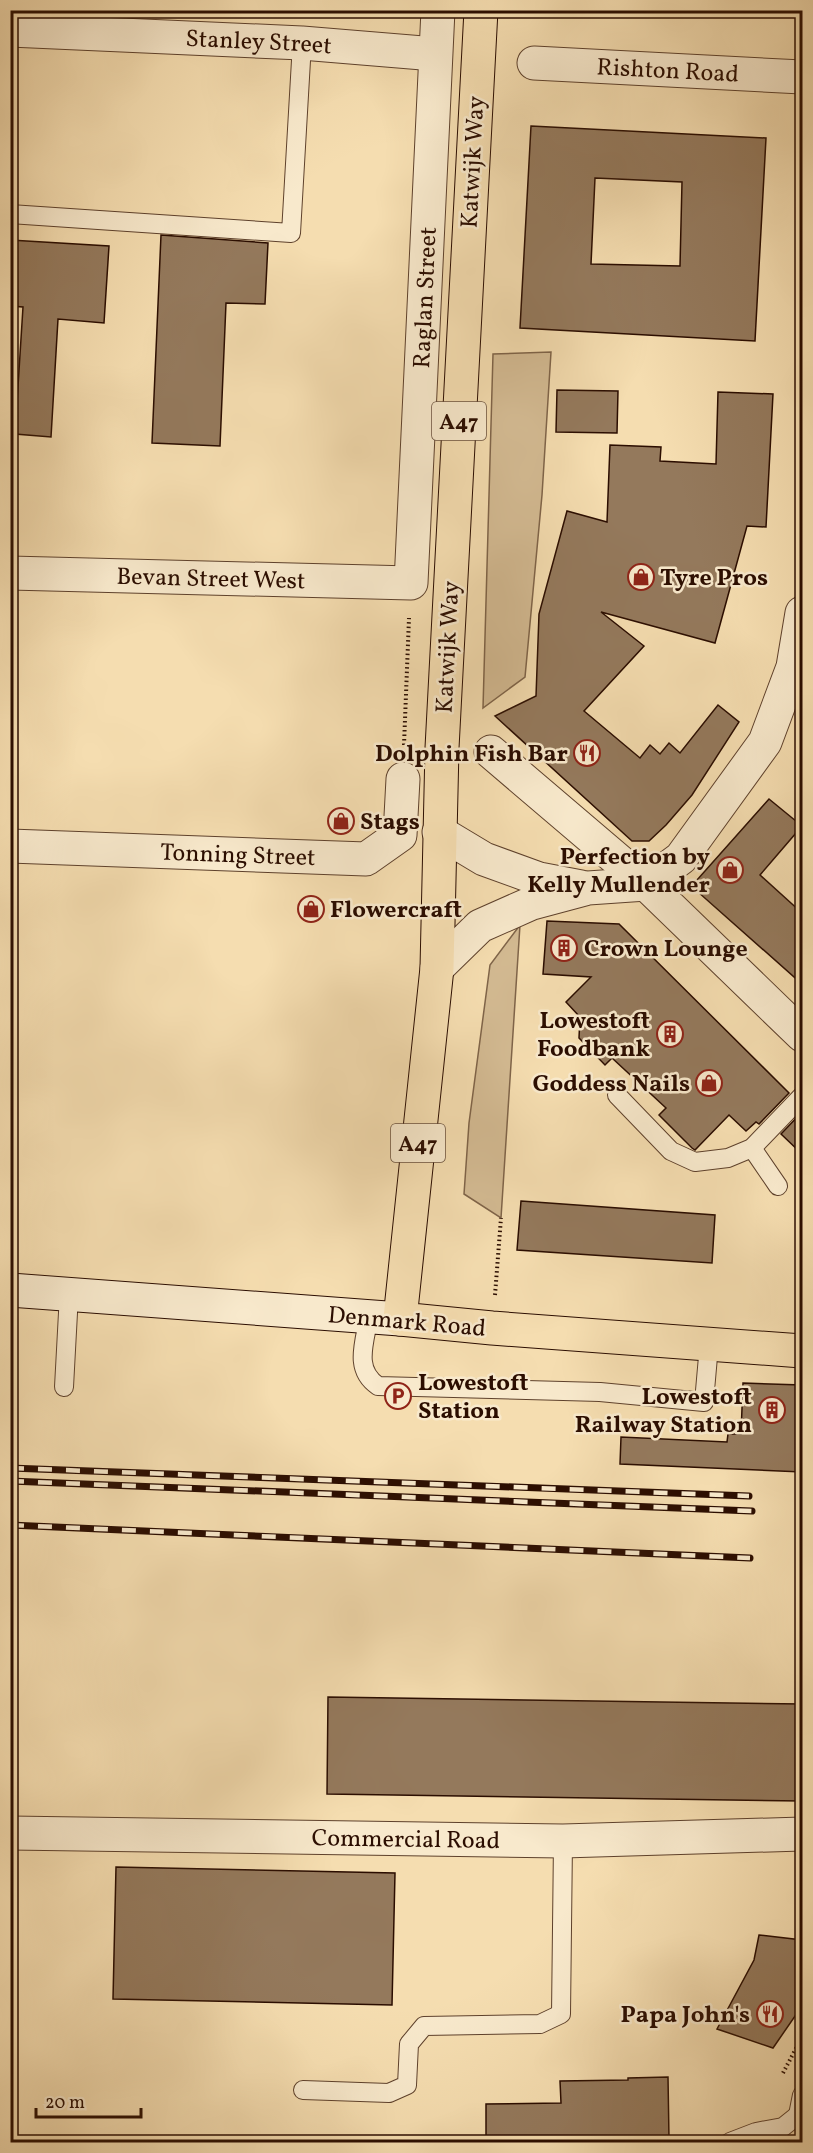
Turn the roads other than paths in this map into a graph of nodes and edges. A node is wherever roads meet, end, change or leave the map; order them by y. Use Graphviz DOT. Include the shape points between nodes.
graph roads {
  1 [pos="438,10"];
  2 [pos="481,10"];
  3 [pos="131,23"];
  4 [pos="10,30"];
  5 [pos="302,43"];
  6 [pos="435,54"];
  7 [pos="534,63"];
  8 [pos="802,77"];
  9 [pos="10,214"];
  10 [pos="10,573"];
  11 [pos="411,583"];
  12 [pos="802,622"];
  13 [pos="491,752"];
  14 [pos="402,779"];
  15 [pos="439,832"];
  16 [pos="10,846"];
  17 [pos="646,884"];
  18 [pos="588,888"];
  19 [pos="437,968"];
  20 [pos="802,1035"];
  21 [pos="617,1095"];
  22 [pos="802,1096"];
  23 [pos="753,1148"];
  24 [pos="778,1186"];
  25 [pos="10,1290"];
  26 [pos="69,1294"];
  27 [pos="384,1317"];
  28 [pos="709,1345"];
  29 [pos="802,1352"];
  30 [pos="64,1387"];
  31 [pos="10,1833"];
  32 [pos="802,1834"];
  33 [pos="563,1841"];
  34 [pos="303,2090"];
  35 [pos="802,2095"];
  36 [pos="800,2119"];
  37 [pos="730,2142"];
  1 -- 6 [label="street, Raglan Street"];
  2 -- 15 [label="highway, Katwijk Way / A47"];
  3 -- 4 [label="street, Stanley Street"];
  3 -- 5 [label="street, Stanley Street"];
  5 -- 6 [label="street, Stanley Street"];
  5 -- 9 [label="lane" via="291,233"];
  6 -- 11 [label="street, Raglan Street"];
  7 -- 8 [label="street, Rishton Road"];
  10 -- 11 [label="street, Bevan Street West"];
  12 -- 17 [label="street" via="793,667 765,742 681,858"];
  13 -- 17 [label="street"];
  14 -- 16 [label="street, Tonning Street" via="400,835 366,859"];
  15 -- 18 [label="street" via="484,859 539,879"];
  15 -- 19 [label="highway, Katwijk Way / A47"];
  17 -- 18 [label="street"];
  17 -- 20 [label="street"];
  18 -- 19 [label="street" via="532,903 480,926"];
  19 -- 27 [label="highway, Katwijk Way / A47"];
  21 -- 23 [label="lane" via="671,1150 695,1162 728,1158"];
  22 -- 23 [label="lane"];
  23 -- 24 [label="lane"];
  25 -- 26 [label="street, Denmark Road"];
  26 -- 27 [label="street, Denmark Road"];
  26 -- 30 [label="lane"];
  27 -- 28 [label="highway, Denmark Road"];
  27 -- 28 [label="lane" via="362,1359 368,1380 378,1386 600,1392 704,1402"];
  28 -- 29 [label="highway, Denmark Road"];
  31 -- 33 [label="street, Commercial Road"];
  32 -- 33 [label="street, Commercial Road"];
  33 -- 34 [label="lane" via="561,2014 540,2024 423,2026 409,2044 407,2085 389,2093"];
  35 -- 36 [label="lane"];
  36 -- 37 [label="lane"];
}
